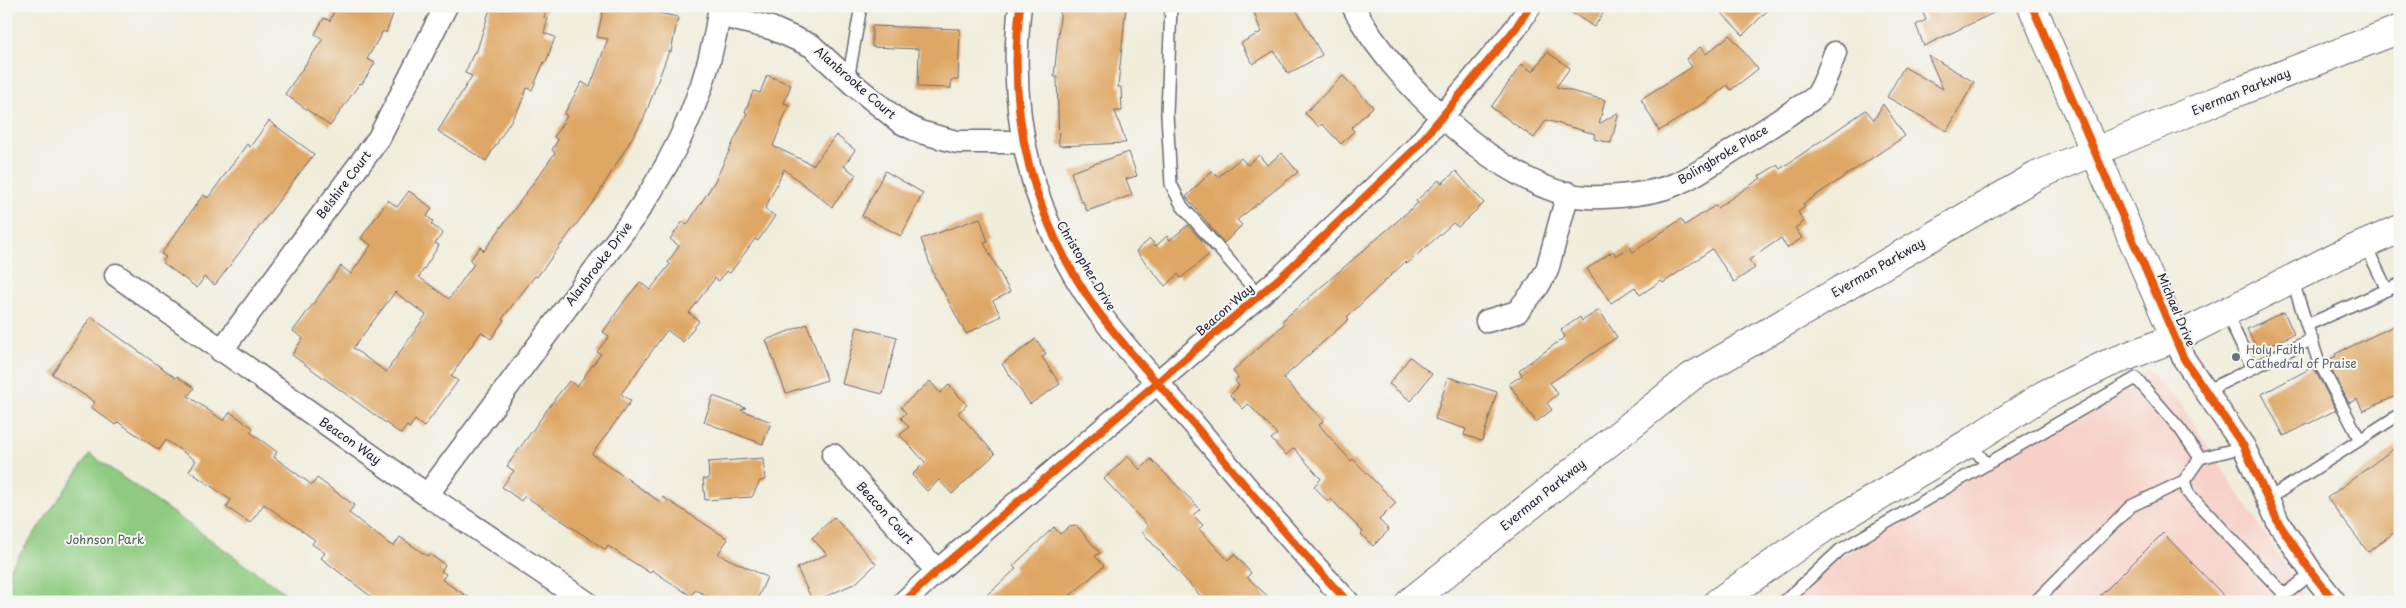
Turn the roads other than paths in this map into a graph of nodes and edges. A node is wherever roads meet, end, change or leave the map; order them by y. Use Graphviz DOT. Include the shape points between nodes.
graph roads {
  1 [pos="446,6"];
  2 [pos="861,6"];
  3 [pos="1020,6"];
  4 [pos="1171,6"];
  5 [pos="1353,6"];
  6 [pos="1530,6"];
  7 [pos="2032,6"];
  8 [pos="720,11"];
  9 [pos="2400,29"];
  10 [pos="1836,54"];
  11 [pos="848,80"];
  12 [pos="1442,117"];
  13 [pos="1023,142"];
  14 [pos="2096,151"];
  15 [pos="1568,193"];
  16 [pos="2400,229"];
  17 [pos="2365,244"];
  18 [pos="116,276"];
  19 [pos="2292,279"];
  20 [pos="2400,284"];
  21 [pos="2387,290"];
  22 [pos="1260,295"];
  23 [pos="2226,312"];
  24 [pos="1487,321"];
  25 [pos="2307,325"];
  26 [pos="2175,338"];
  27 [pos="2312,339"];
  28 [pos="221,351"];
  29 [pos="2252,368"];
  30 [pos="1158,382"];
  31 [pos="2206,391"];
  32 [pos="2400,414"];
  33 [pos="2360,440"];
  34 [pos="1969,443"];
  35 [pos="2244,447"];
  36 [pos="833,455"];
  37 [pos="2200,458"];
  38 [pos="1987,464"];
  39 [pos="2184,481"];
  40 [pos="427,495"];
  41 [pos="2268,499"];
  42 [pos="937,571"];
  43 [pos="2312,574"];
  44 [pos="2282,598"];
  45 [pos="586,602"];
  46 [pos="904,602"];
  47 [pos="1348,602"];
  48 [pos="1410,602"];
  49 [pos="1718,602"];
  50 [pos="1784,602"];
  51 [pos="2035,602"];
  52 [pos="2335,602"];
  1 -- 28 [label="street, Belshire Court" via="379,138"];
  2 -- 11 [label="lane"];
  3 -- 13 [label="street, Christopher Drive" via="1017,105"];
  4 -- 22 [label="lane" via="1167,114 1171,184 1182,206"];
  5 -- 12 [label="street, Bolingbroke Place" via="1363,26 1418,94"];
  6 -- 12 [label="street, Beacon Way" via="1515,29"];
  7 -- 14 [label="main road, Michael Drive"];
  8 -- 11 [label="street, Alanbrooke Court" via="812,46"];
  8 -- 40 [label="street, Alanbrooke Drive" via="702,88 658,183"];
  9 -- 14 [label="main road, Everman Parkway"];
  10 -- 15 [label="street, Bolingbroke Place" via="1816,96 1676,185 1622,196 1585,197"];
  11 -- 13 [label="street, Alanbrooke Court" via="900,122 920,132 957,142"];
  12 -- 15 [label="street, Bolingbroke Place" via="1521,176"];
  12 -- 22 [label="street, Beacon Way" via="1414,150"];
  13 -- 30 [label="street, Christopher Drive" via="1038,203 1054,238 1097,310"];
  14 -- 26 [label="main road, Michael Drive"];
  14 -- 48 [label="main road, Everman Parkway" via="2036,176 1690,377"];
  15 -- 24 [label="street" via="1547,270 1538,286 1517,312"];
  16 -- 17 [label="main road"];
  17 -- 19 [label="main road"];
  17 -- 21 [label="lane"];
  18 -- 28 [label="street, Beacon Way"];
  19 -- 23 [label="main road"];
  19 -- 25 [label="lane"];
  20 -- 21 [label="lane"];
  21 -- 25 [label="lane"];
  22 -- 30 [label="street, Beacon Way"];
  23 -- 26 [label="main road"];
  23 -- 29 [label="lane"];
  25 -- 27 [label="lane"];
  26 -- 31 [label="street, Michael Drive"];
  26 -- 34 [label="main road" via="2107,364 2045,394"];
  27 -- 29 [label="lane"];
  27 -- 33 [label="lane" via="2318,360"];
  28 -- 40 [label="street, Beacon Way"];
  29 -- 31 [label="lane"];
  30 -- 42 [label="street, Beacon Way"];
  30 -- 47 [label="street, Christopher Drive" via="1306,558"];
  31 -- 35 [label="street, Michael Drive"];
  32 -- 33 [label="lane"];
  33 -- 41 [label="lane"];
  34 -- 38 [label="lane"];
  34 -- 49 [label="main road" via="1824,528"];
  35 -- 37 [label="lane"];
  35 -- 41 [label="street, Michael Drive"];
  36 -- 42 [label="street, Beacon Court"];
  37 -- 38 [label="lane" via="2136,378"];
  37 -- 39 [label="lane"];
  38 -- 50 [label="lane" via="1840,550"];
  39 -- 44 [label="lane" via="2188,493"];
  39 -- 51 [label="lane" via="2131,506"];
  40 -- 45 [label="street, Beacon Way"];
  41 -- 43 [label="street, Michael Drive" via="2278,522"];
  42 -- 46 [label="street, Beacon Way"];
  43 -- 44 [label="lane"];
  43 -- 52 [label="street, Michael Drive"];
}
